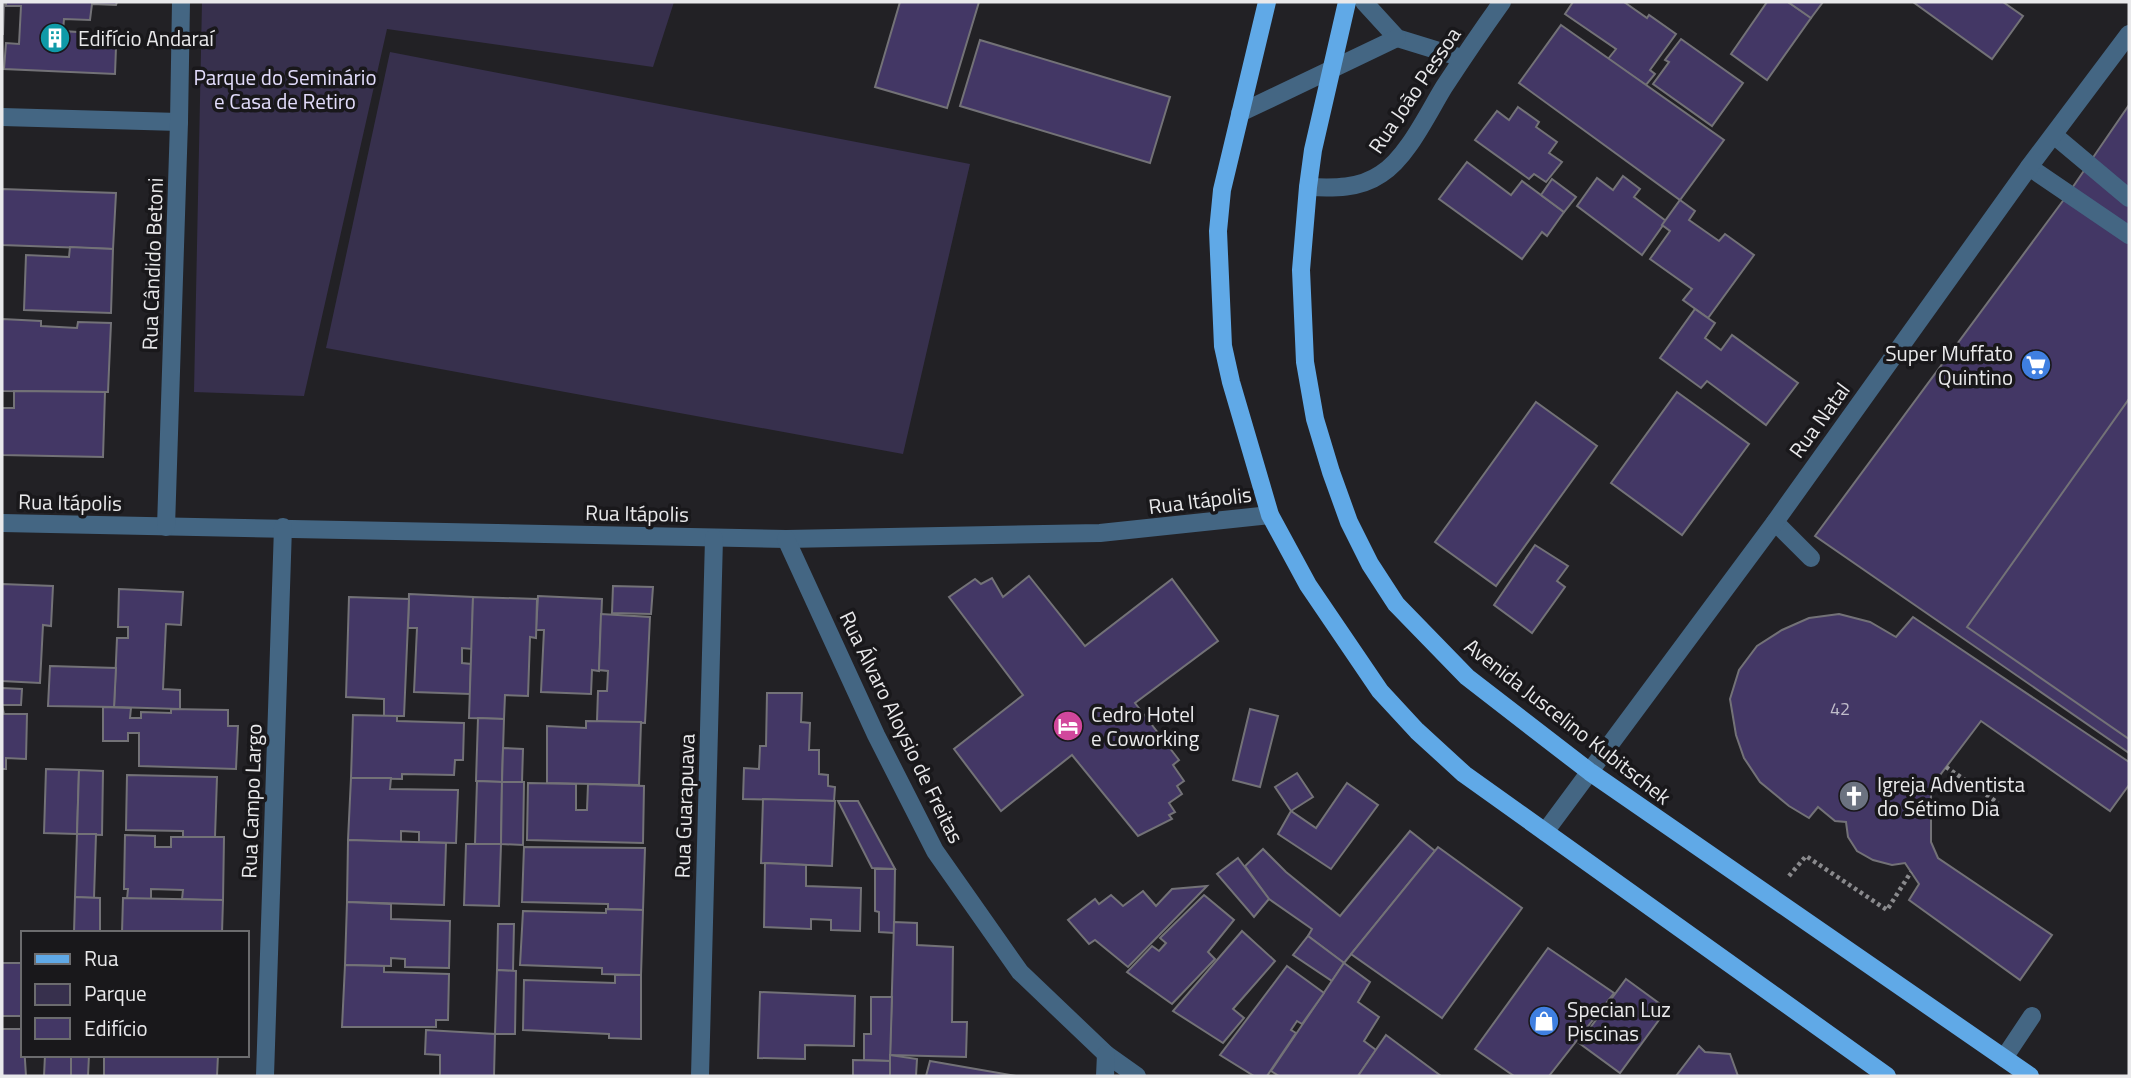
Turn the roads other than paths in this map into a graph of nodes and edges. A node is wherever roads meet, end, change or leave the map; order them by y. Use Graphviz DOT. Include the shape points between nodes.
graph roads {
  1 [pos="181,2"];
  2 [pos="1266,2"];
  3 [pos="1348,2"];
  4 [pos="1364,2"];
  5 [pos="1502,2"];
  6 [pos="2129,34"];
  7 [pos="1397,38"];
  8 [pos="1462,58"];
  9 [pos="1334,67"];
  10 [pos="1240,113"];
  11 [pos="2,117"];
  12 [pos="179,122"];
  13 [pos="2055,136"];
  14 [pos="2029,167"];
  15 [pos="1308,187"];
  16 [pos="2129,198"];
  17 [pos="2129,235"];
  18 [pos="1270,515"];
  19 [pos="1774,522"];
  20 [pos="2,523"];
  21 [pos="166,527"];
  22 [pos="283,527"];
  23 [pos="714,538"];
  24 [pos="786,539"];
  25 [pos="1811,558"];
  26 [pos="1590,772"];
  27 [pos="1545,832"];
  28 [pos="2032,1016"];
  29 [pos="1106,1054"];
  30 [pos="2004,1058"];
  31 [pos="265,1076"];
  32 [pos="700,1076"];
  33 [pos="1105,1076"];
  34 [pos="1137,1076"];
  35 [pos="1887,1076"];
  36 [pos="2030,1076"];
  1 -- 12 [label="street, Rua Cândido Betoni"];
  2 -- 10 [label="main road"];
  3 -- 9 [label="main road, Avenida Juscelino Kubitschek"];
  4 -- 7 [label="street"];
  5 -- 8 [label="street, Rua João Pessoa"];
  6 -- 13 [label="street, Rua Natal"];
  7 -- 8 [label="street"];
  7 -- 9 [label="street"];
  8 -- 15 [label="street, Rua João Pessoa" via="1399,159 1382,174 1358,185"];
  9 -- 10 [label="street"];
  9 -- 15 [label="main road, Avenida Juscelino Kubitschek"];
  10 -- 18 [label="main road" via="1222,190 1218,231 1221,322 1231,382"];
  11 -- 12 [label="street"];
  12 -- 21 [label="street, Rua Cândido Betoni"];
  13 -- 14 [label="street, Rua Natal"];
  13 -- 16 [label="street"];
  14 -- 17 [label="street"];
  14 -- 19 [label="street, Rua Natal"];
  15 -- 26 [label="main road, Avenida Juscelino Kubitschek" via="1301,270 1305,362 1315,419 1349,522 1396,604 1435,645 1467,677"];
  18 -- 24 [label="street, Rua Itápolis" via="1100,533"];
  18 -- 27 [label="main road" via="1308,585 1380,691 1464,774"];
  19 -- 25 [label="street"];
  19 -- 26 [label="street, Rua Natal"];
  20 -- 21 [label="street, Rua Itápolis"];
  21 -- 22 [label="street, Rua Itápolis"];
  22 -- 23 [label="street, Rua Itápolis"];
  22 -- 31 [label="street, Rua Campo Largo"];
  23 -- 24 [label="street, Rua Itápolis"];
  23 -- 32 [label="street, Rua Guarapuava"];
  24 -- 29 [label="street, Rua Álvaro Aloysio de Freitas" via="934,851 1020,972"];
  26 -- 27 [label="street, Rua Natal"];
  26 -- 30 [label="main road, Avenida Juscelino Kubitschek"];
  27 -- 35 [label="main road"];
  28 -- 30 [label="street"];
  29 -- 33 [label="street"];
  29 -- 34 [label="street, Rua Álvaro Aloysio de Freitas"];
  30 -- 36 [label="main road, Avenida Juscelino Kubitschek"];
}
